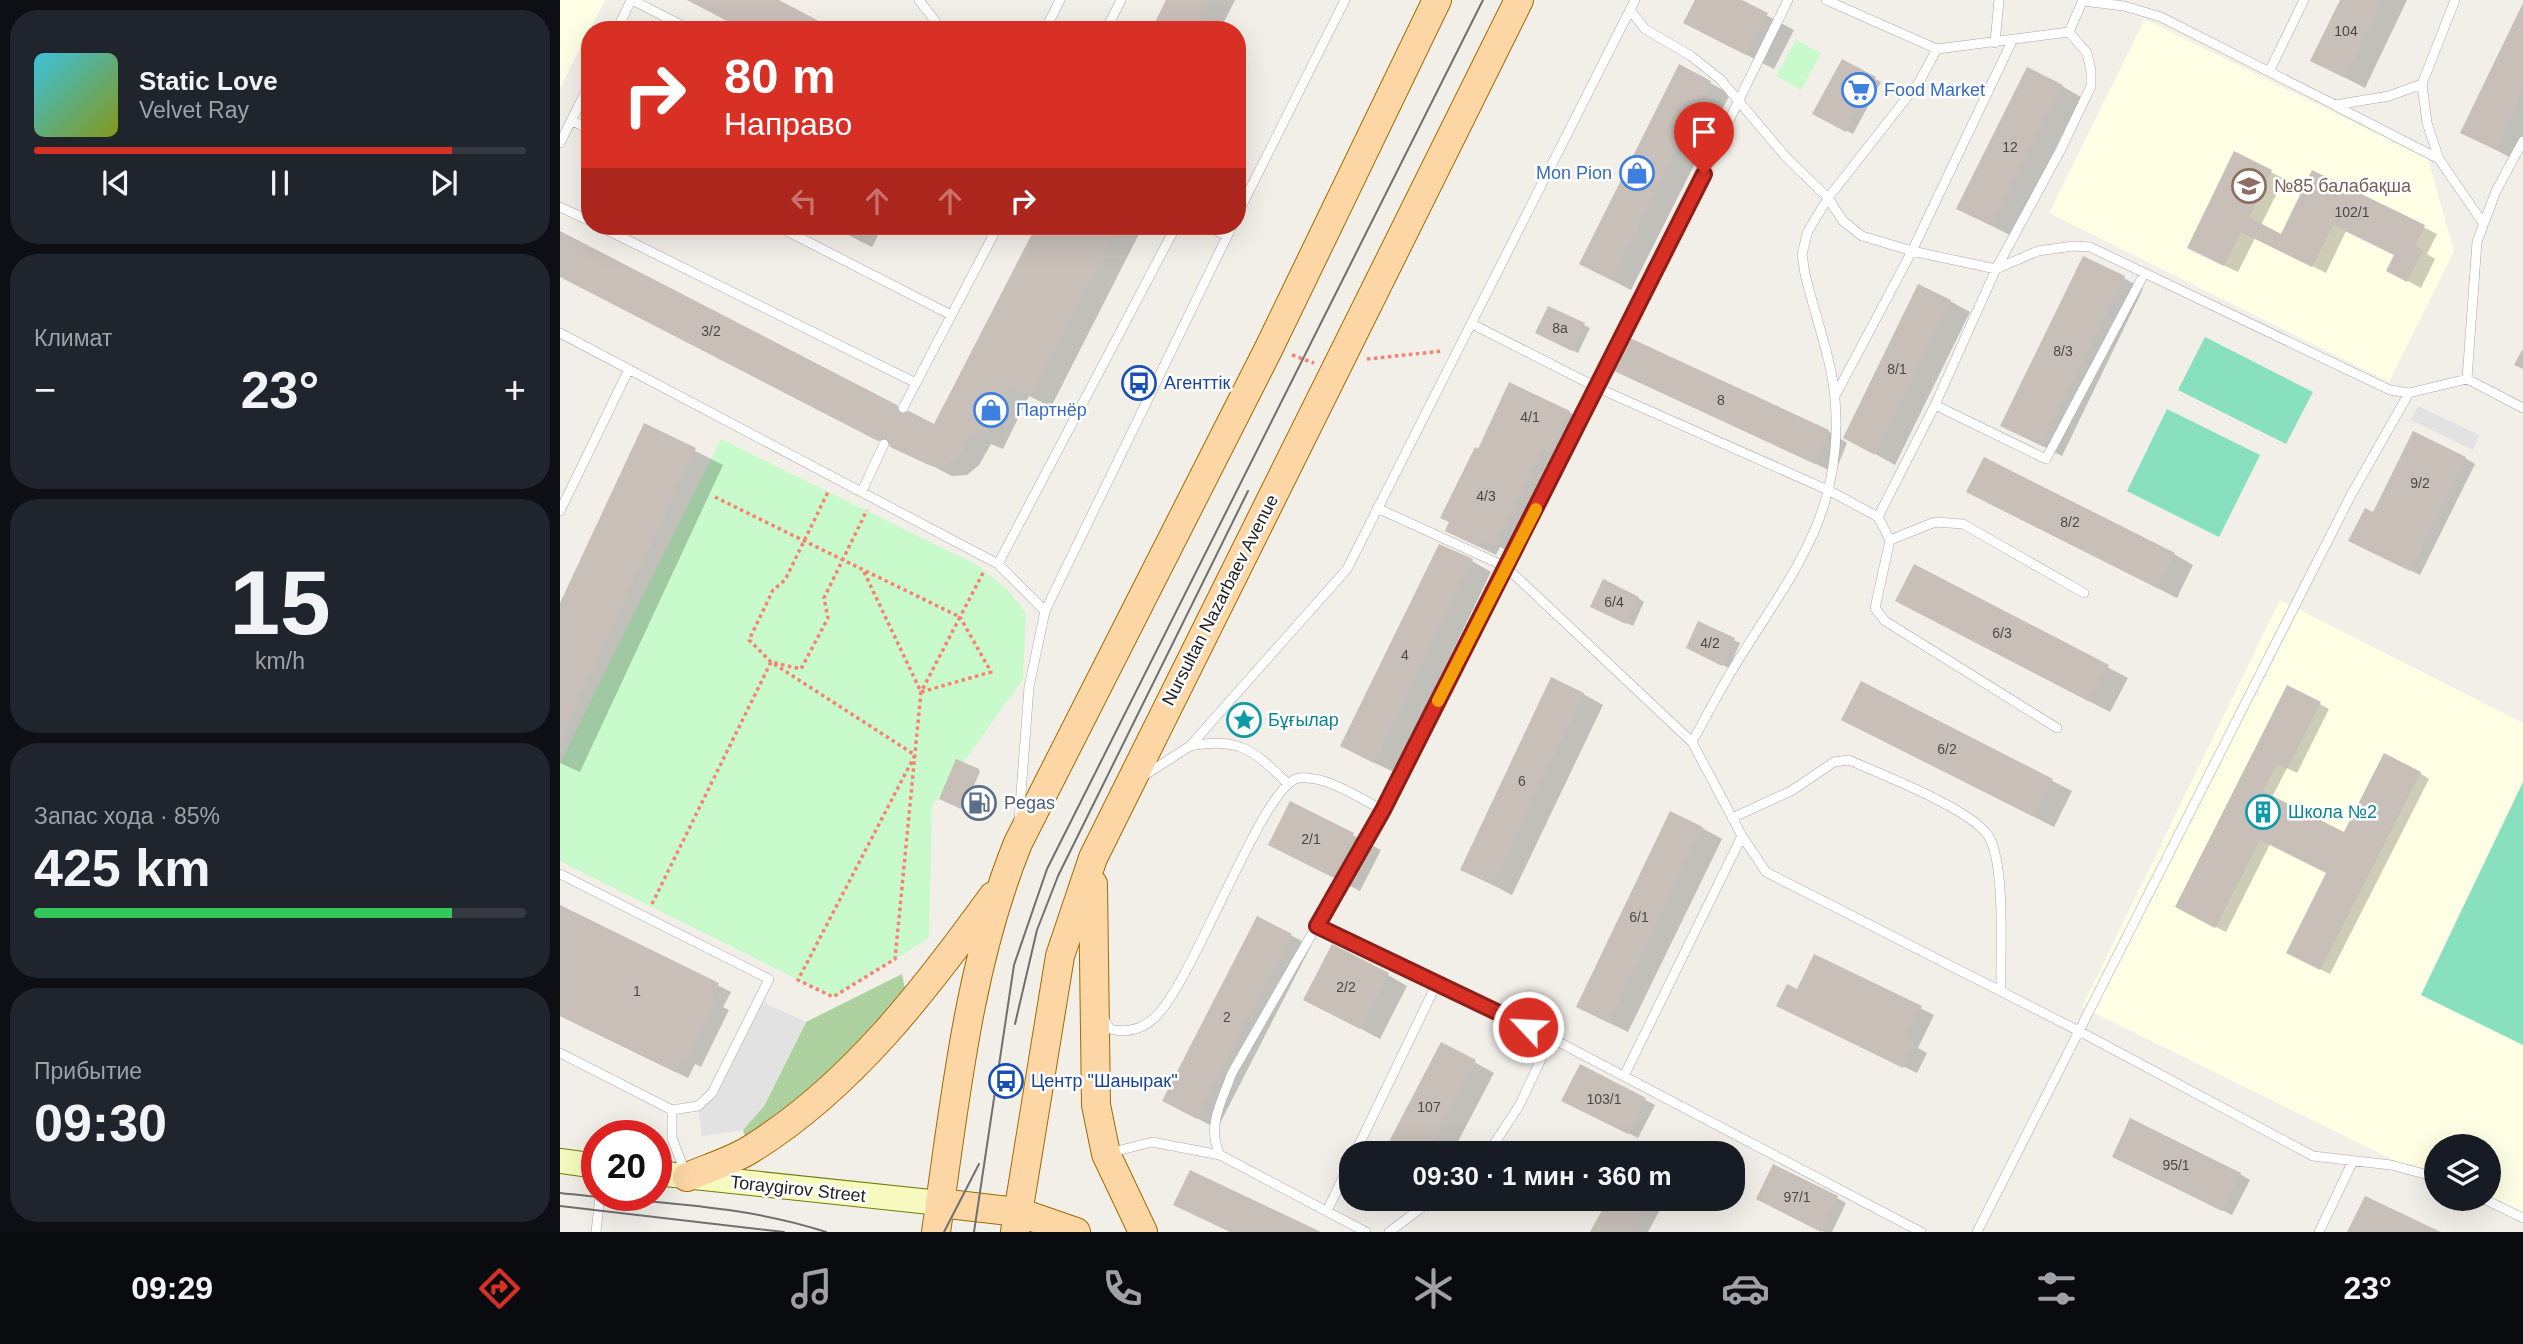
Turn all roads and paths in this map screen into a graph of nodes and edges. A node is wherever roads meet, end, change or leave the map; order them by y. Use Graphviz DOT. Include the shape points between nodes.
graph roads {
  1 [pos="632,0"];
  2 [pos="919,0"];
  3 [pos="1060,0"];
  4 [pos="1121,0"];
  5 [pos="1345,0"];
  6 [pos="1437,0"];
  7 [pos="1519,0"];
  8 [pos="1635,0"];
  9 [pos="1788,0"];
  10 [pos="1825,0"];
  11 [pos="1999,0"];
  12 [pos="2083,0"];
  13 [pos="2304,0"];
  14 [pos="2455,0"];
  15 [pos="1630,10"];
  16 [pos="622,21"];
  17 [pos="673,21"];
  18 [pos="935,21"];
  19 [pos="1050,21"];
  20 [pos="1110,21"];
  21 [pos="2069,32"];
  22 [pos="2013,39"];
  23 [pos="1995,43"];
  24 [pos="1937,49"];
  25 [pos="2270,70"];
  26 [pos="2422,83"];
  27 [pos="581,101"];
  28 [pos="1740,103"];
  29 [pos="2335,105"];
  30 [pos="571,120"];
  31 [pos="581,125"];
  32 [pos="2523,141"];
  33 [pos="560,142"];
  34 [pos="2439,159"];
  35 [pos="1246,197"];
  36 [pos="1828,198"];
  37 [pos="560,206"];
  38 [pos="581,216"];
  39 [pos="2483,223"];
  40 [pos="617,235"];
  41 [pos="795,235"];
  42 [pos="993,235"];
  43 [pos="1171,235"];
  44 [pos="1227,236"];
  45 [pos="1912,251"];
  46 [pos="1996,268"];
  47 [pos="2144,274"];
  48 [pos="951,315"];
  49 [pos="1472,324"];
  50 [pos="560,334"];
  51 [pos="1460,349"];
  52 [pos="1285,353"];
  53 [pos="1358,360"];
  54 [pos="1319,365"];
  55 [pos="629,369"];
  56 [pos="2466,379"];
  57 [pos="916,383"];
  58 [pos="1598,387"];
  59 [pos="2409,393"];
  60 [pos="1835,396"];
  61 [pos="1935,405"];
  62 [pos="903,408"];
  63 [pos="2523,408"];
  64 [pos="884,444"];
  65 [pos="862,491"];
  66 [pos="1830,491"];
  67 [pos="828,492"];
  68 [pos="715,497"];
  69 [pos="1377,508"];
  70 [pos="867,510"];
  71 [pos="560,511"];
  72 [pos="1878,517"];
  73 [pos="1890,540"];
  74 [pos="804,541"];
  75 [pos="843,560"];
  76 [pos="998,564"];
  77 [pos="1506,567"];
  78 [pos="863,570"];
  79 [pos="984,571"];
  80 [pos="2084,593"];
  81 [pos="1045,611"];
  82 [pos="960,617"];
  83 [pos="771,662"];
  84 [pos="921,692"];
  85 [pos="2057,727"];
  86 [pos="1692,742"];
  87 [pos="1190,746"];
  88 [pos="915,755"];
  89 [pos="1286,782"];
  90 [pos="1126,787"];
  91 [pos="1383,810"];
  92 [pos="1732,818"];
  93 [pos="1742,836"];
  94 [pos="1017,843"];
  95 [pos="1093,858"];
  96 [pos="560,874"];
  97 [pos="1001,885"];
  98 [pos="651,906"];
  99 [pos="1317,926"];
  100 [pos="1436,985"];
  101 [pos="2001,991"];
  102 [pos="1092,998"];
  103 [pos="2077,1030"];
  104 [pos="1551,1038"];
  105 [pos="560,1054"];
  106 [pos="1625,1074"];
  107 [pos="673,1110"];
  108 [pos="1361,1141"];
  109 [pos="1496,1141"];
  110 [pos="1106,1154"];
  111 [pos="1220,1155"];
  112 [pos="560,1161"];
  113 [pos="2353,1161"];
  114 [pos="581,1164"];
  115 [pos="2424,1174"];
  116 [pos="672,1175"];
  117 [pos="687,1177"];
  118 [pos="1339,1186"];
  119 [pos="940,1203"];
  120 [pos="2501,1207"];
  121 [pos="1327,1210"];
  122 [pos="598,1211"];
  123 [pos="1417,1211"];
  124 [pos="2523,1218"];
  125 [pos="1016,1222"];
  126 [pos="596,1232"];
  127 [pos="936,1232"];
  128 [pos="1076,1232"];
  129 [pos="1143,1232"];
  130 [pos="1366,1232"];
  131 [pos="1390,1232"];
  132 [pos="1921,1232"];
  133 [pos="1977,1232"];
  134 [pos="2319,1232"];
  1 -- 16 [label="lane"];
  1 -- 17 [label="lane"];
  2 -- 18 [label="lane"];
  3 -- 19 [label="lane"];
  4 -- 20 [label="lane"];
  5 -- 35 [label="lane"];
  6 -- 94 [label="main road" via="1263,360"];
  7 -- 90 [label="main road, Nursultan Nazarbaev Avenue"];
  8 -- 15 [label="lane"];
  9 -- 28 [label="lane"];
  10 -- 24 [label="lane"];
  11 -- 23 [label="lane"];
  12 -- 21 [label="lane"];
  12 -- 25 [label="lane" via="2161,16"];
  13 -- 25 [label="lane"];
  14 -- 26 [label="lane"];
  15 -- 28 [label="lane" via="1645,29 1720,79"];
  15 -- 49 [label="lane"];
  21 -- 22 [label="lane"];
  21 -- 46 [label="lane" via="2087,53 2091,86"];
  22 -- 23 [label="lane"];
  22 -- 45 [label="lane"];
  23 -- 24 [label="lane"];
  24 -- 36 [label="lane" via="1919,82"];
  25 -- 29 [label="lane"];
  26 -- 29 [label="lane" via="2389,96"];
  26 -- 34 [label="lane" via="2427,123"];
  27 -- 30 [label="lane"];
  28 -- 36 [label="lane"];
  28 -- 58 [label="lane"];
  29 -- 34 [label="lane"];
  30 -- 31 [label="lane"];
  30 -- 33 [label="lane"];
  32 -- 39 [label="lane"];
  34 -- 39 [label="lane"];
  36 -- 45 [label="lane" via="1843,221 1862,236"];
  36 -- 60 [label="lane" via="1808,231 1802,254"];
  37 -- 38 [label="lane"];
  39 -- 56 [label="lane" via="2474,258"];
  40 -- 57 [label="lane"];
  41 -- 48 [label="lane"];
  42 -- 48 [label="lane"];
  43 -- 76 [label="lane"];
  44 -- 81 [label="lane"];
  45 -- 46 [label="lane"];
  45 -- 60 [label="lane"];
  46 -- 47 [label="lane" via="2038,251 2073,246 2090,247"];
  46 -- 61 [label="lane"];
  47 -- 59 [label="lane" via="2389,390"];
  47 -- 61 [label="lane" via="2046,459"];
  48 -- 57 [label="lane"];
  49 -- 51 [label="lane"];
  49 -- 58 [label="lane"];
  50 -- 55 [label="lane"];
  51 -- 53 [label="path"];
  51 -- 69 [label="lane"];
  52 -- 54 [label="path"];
  55 -- 65 [label="lane"];
  55 -- 71 [label="lane"];
  56 -- 59 [label="lane"];
  56 -- 63 [label="lane"];
  57 -- 62 [label="lane"];
  58 -- 66 [label="lane"];
  58 -- 77 [label="lane"];
  59 -- 103 [label="lane" via="2351,495"];
  60 -- 66 [label="lane" via="1837,436"];
  61 -- 72 [label="lane"];
  64 -- 65 [label="lane"];
  65 -- 76 [label="lane"];
  66 -- 72 [label="lane"];
  66 -- 86 [label="lane" via="1809,546"];
  67 -- 74 [label="path"];
  68 -- 74 [label="path"];
  69 -- 77 [label="lane"];
  69 -- 87 [label="lane" via="1347,569"];
  70 -- 75 [label="path"];
  72 -- 73 [label="lane"];
  73 -- 80 [label="lane" via="1935,522 1963,524"];
  73 -- 85 [label="lane" via="1875,608 1885,621"];
  74 -- 75 [label="path"];
  74 -- 83 [label="path" via="749,640"];
  75 -- 78 [label="path"];
  75 -- 83 [label="path" via="824,598 828,618 801,669"];
  76 -- 81 [label="lane"];
  77 -- 86 [label="lane"];
  77 -- 91 [label="lane"];
  78 -- 82 [label="path"];
  78 -- 84 [label="path"];
  79 -- 82 [label="path"];
  81 -- 94 [label="lane" via="1029,687"];
  82 -- 84 [label="path"];
  82 -- 84 [label="path" via="991,672"];
  83 -- 88 [label="path"];
  83 -- 98 [label="path"];
  84 -- 88 [label="path"];
  86 -- 92 [label="lane"];
  87 -- 89 [label="lane" via="1230,743 1265,761"];
  87 -- 90 [label="lane"];
  88 -- 88 [label="path" via="895,959 833,997 798,980"];
  89 -- 91 [label="lane" via="1320,780"];
  89 -- 102 [label="lane" via="1154,1018 1124,1033 1110,1029"];
  90 -- 95 [label="main road, Nursultan Nazarbaev Avenue"];
  91 -- 99 [label="lane"];
  92 -- 93 [label="lane"];
  92 -- 101 [label="lane" via="1791,790 1834,762 1849,760 1969,817 1988,836 1998,858"];
  93 -- 101 [label="lane" via="1766,872"];
  93 -- 106 [label="lane"];
  94 -- 97 [label="main road"];
  95 -- 102 [label="main road"];
  95 -- 125 [label="main road, Nursultan Nazarbaev Avenue" via="1060,957"];
  96 -- 107 [label="lane" via="769,979 712,1093 698,1106"];
  97 -- 117 [label="main road" via="936,975 857,1064 750,1150"];
  97 -- 119 [label="main road" via="968,1022"];
  99 -- 100 [label="lane"];
  99 -- 111 [label="lane" via="1232,1073 1212,1129"];
  100 -- 104 [label="lane"];
  100 -- 108 [label="lane"];
  101 -- 103 [label="lane"];
  102 -- 110 [label="main road" via="1096,1105"];
  103 -- 113 [label="lane" via="2313,1156"];
  103 -- 133 [label="lane"];
  104 -- 106 [label="lane"];
  104 -- 109 [label="lane" via="1519,1106"];
  105 -- 107 [label="lane"];
  106 -- 132 [label="lane"];
  107 -- 117 [label="lane" via="672,1138"];
  110 -- 111 [label="lane" via="1152,1142"];
  110 -- 129 [label="main road"];
  111 -- 121 [label="lane"];
  112 -- 114 [label="main road"];
  113 -- 115 [label="lane"];
  113 -- 134 [label="lane"];
  116 -- 117 [label="main road, Toraygirov Street"];
  117 -- 119 [label="main road, Toraygirov Street"];
  118 -- 121 [label="lane"];
  119 -- 125 [label="main road"];
  119 -- 127 [label="main road"];
  120 -- 124 [label="lane"];
  121 -- 130 [label="lane"];
  122 -- 126 [label="lane"];
  123 -- 131 [label="lane"];
  125 -- 128 [label="main road"];
}
